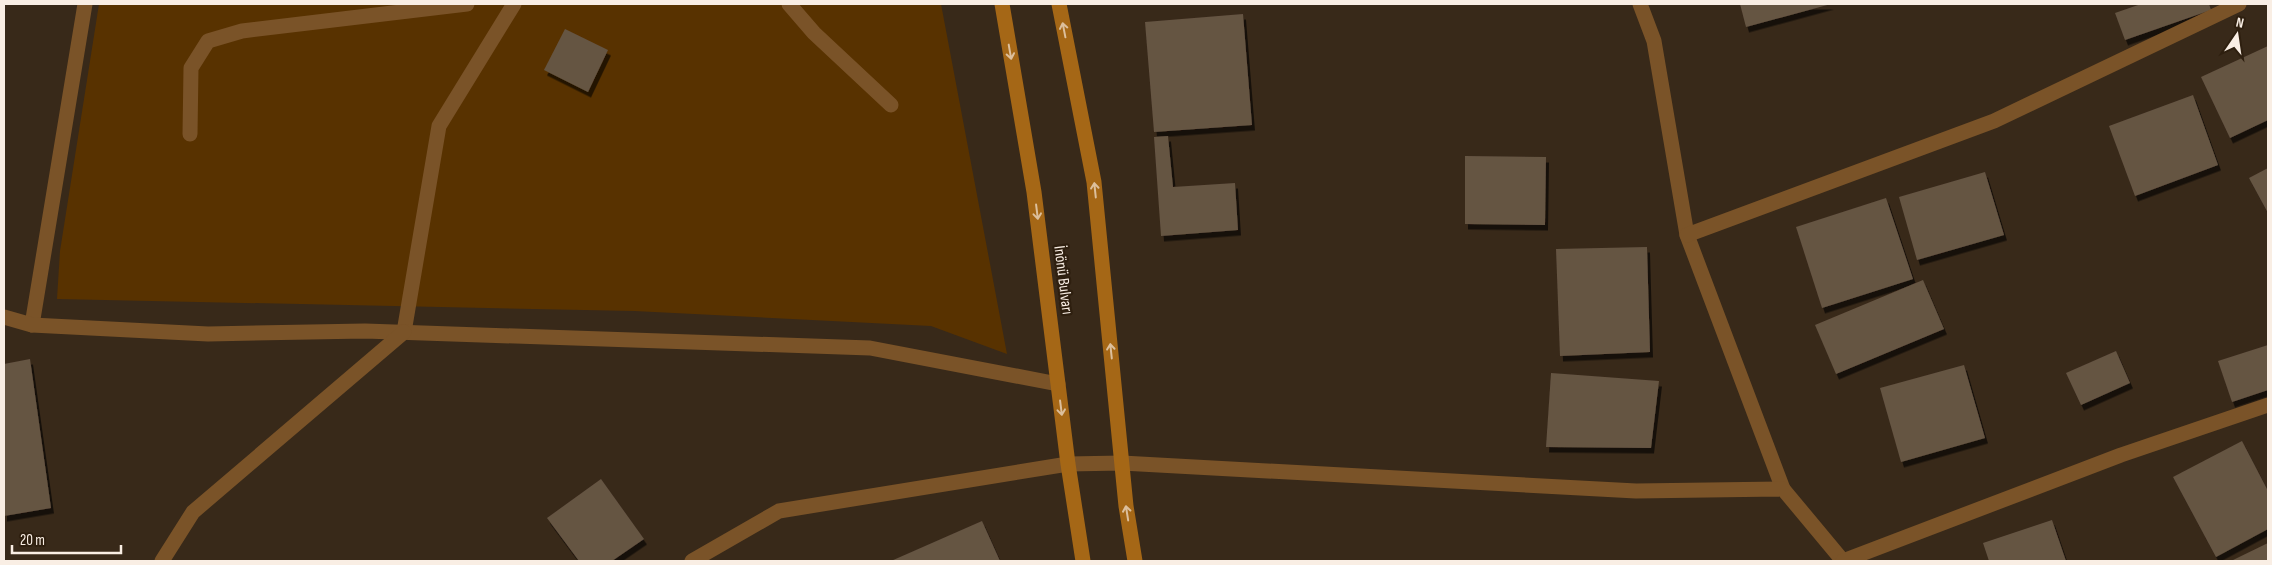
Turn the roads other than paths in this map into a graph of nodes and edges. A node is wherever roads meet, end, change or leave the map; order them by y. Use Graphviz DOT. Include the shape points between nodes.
graph roads {
  1 [pos="85,4"];
  2 [pos="468,4"];
  3 [pos="514,4"];
  4 [pos="790,4"];
  5 [pos="1002,4"];
  6 [pos="1059,4"];
  7 [pos="1640,4"];
  8 [pos="2239,4"];
  9 [pos="890,105"];
  10 [pos="190,134"];
  11 [pos="1687,235"];
  12 [pos="4,317"];
  13 [pos="32,325"];
  14 [pos="404,332"];
  15 [pos="1058,384"];
  16 [pos="2268,405"];
  17 [pos="1122,463"];
  18 [pos="1068,464"];
  19 [pos="1783,489"];
  20 [pos="162,561"];
  21 [pos="692,561"];
  22 [pos="1083,561"];
  23 [pos="1135,561"];
  24 [pos="1843,561"];
  1 -- 13 [label="street"];
  2 -- 10 [label="street" via="242,31 208,40 191,68"];
  3 -- 14 [label="street" via="439,126"];
  4 -- 9 [label="street" via="814,33"];
  5 -- 15 [label="main road, İnönü Bulvarı, one-way" via="1034,192"];
  17 -- 6 [label="main road, one-way" via="1094,182"];
  7 -- 11 [label="street" via="1654,41"];
  8 -- 11 [label="street" via="1994,121"];
  11 -- 19 [label="street"];
  12 -- 13 [label="street"];
  13 -- 14 [label="street" via="208,334"];
  14 -- 15 [label="street" via="870,348"];
  14 -- 20 [label="street" via="194,512"];
  15 -- 18 [label="main road, İnönü Bulvarı, one-way"];
  16 -- 24 [label="street" via="2121,455"];
  17 -- 18 [label="street"];
  17 -- 19 [label="street" via="1636,491"];
  23 -- 17 [label="main road, one-way"];
  18 -- 21 [label="street" via="779,510"];
  18 -- 22 [label="main road, İnönü Bulvarı"];
  19 -- 24 [label="street"];
}
